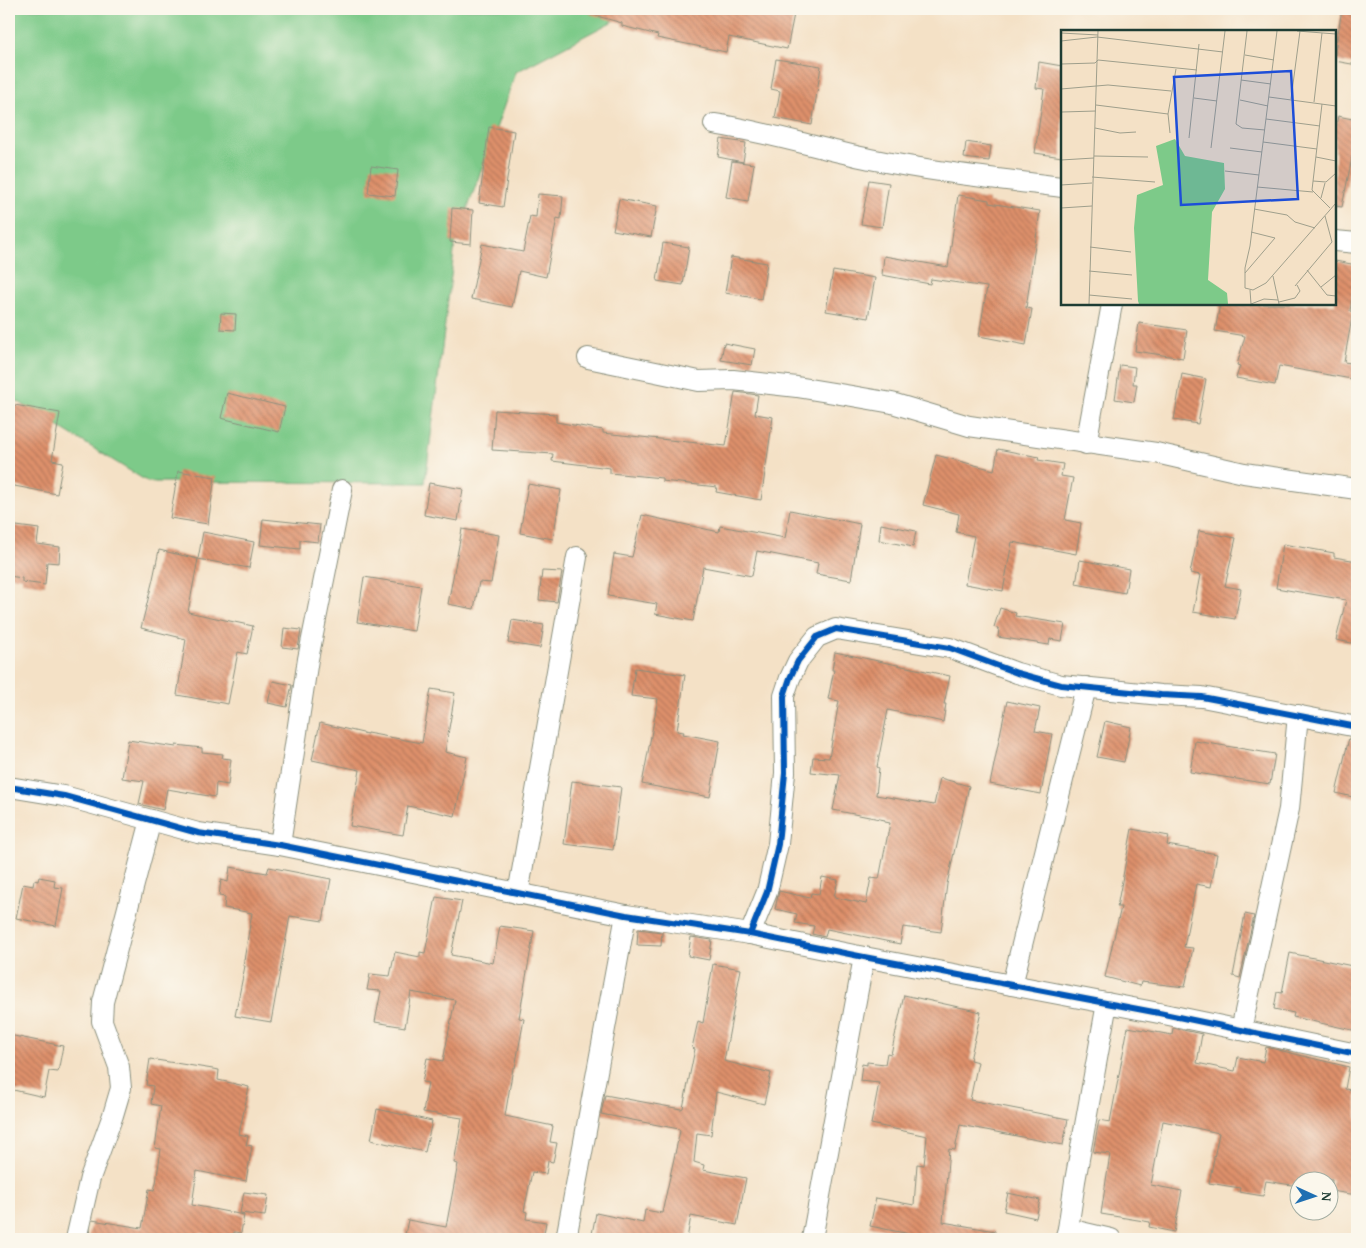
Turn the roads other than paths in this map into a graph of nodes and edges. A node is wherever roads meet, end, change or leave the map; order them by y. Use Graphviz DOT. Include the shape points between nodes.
graph roads {
  1 [pos="714,124"];
  2 [pos="1061,187"];
  3 [pos="1336,241"];
  4 [pos="1357,243"];
  5 [pos="1112,305"];
  6 [pos="588,358"];
  7 [pos="1086,444"];
  8 [pos="1357,489"];
  9 [pos="342,490"];
  10 [pos="577,557"];
  11 [pos="1086,687"];
  12 [pos="1298,715"];
  13 [pos="1357,727"];
  14 [pos="9,786"];
  15 [pos="151,820"];
  16 [pos="280,845"];
  17 [pos="518,894"];
  18 [pos="626,915"];
  19 [pos="750,934"];
  20 [pos="864,957"];
  21 [pos="1012,985"];
  22 [pos="1107,1003"];
  23 [pos="1241,1030"];
  24 [pos="1357,1054"];
  25 [pos="1066,1234"];
  26 [pos="76,1239"];
  27 [pos="566,1239"];
  28 [pos="812,1239"];
  29 [pos="1111,1239"];
  1 -- 2 [label="street" via="927,170"];
  3 -- 4 [label="street"];
  5 -- 7 [label="street"];
  6 -- 7 [label="street" via="699,381 733,380 852,396 892,403 969,426"];
  7 -- 8 [label="street" via="1156,453 1244,473"];
  9 -- 16 [label="street" via="308,659"];
  10 -- 17 [label="street"];
  11 -- 12 [label="street" via="1202,697"];
  11 -- 19 [label="street" via="1061,685 1017,673 950,648 914,641 836,629 817,637 798,661 784,696 785,773 778,844 767,892"];
  11 -- 21 [label="street"];
  12 -- 13 [label="street"];
  12 -- 23 [label="street" via="1289,809"];
  14 -- 15 [label="street" via="64,796"];
  15 -- 16 [label="street" via="198,832"];
  15 -- 26 [label="street" via="103,1002 102,1021 119,1067 121,1088 90,1178"];
  16 -- 17 [label="street"];
  17 -- 18 [label="street"];
  18 -- 19 [label="street"];
  18 -- 27 [label="street"];
  19 -- 20 [label="street"];
  20 -- 21 [label="street"];
  20 -- 28 [label="street"];
  21 -- 22 [label="street"];
  22 -- 23 [label="street"];
  22 -- 25 [label="street"];
  23 -- 24 [label="street"];
  25 -- 29 [label="street"];
}
